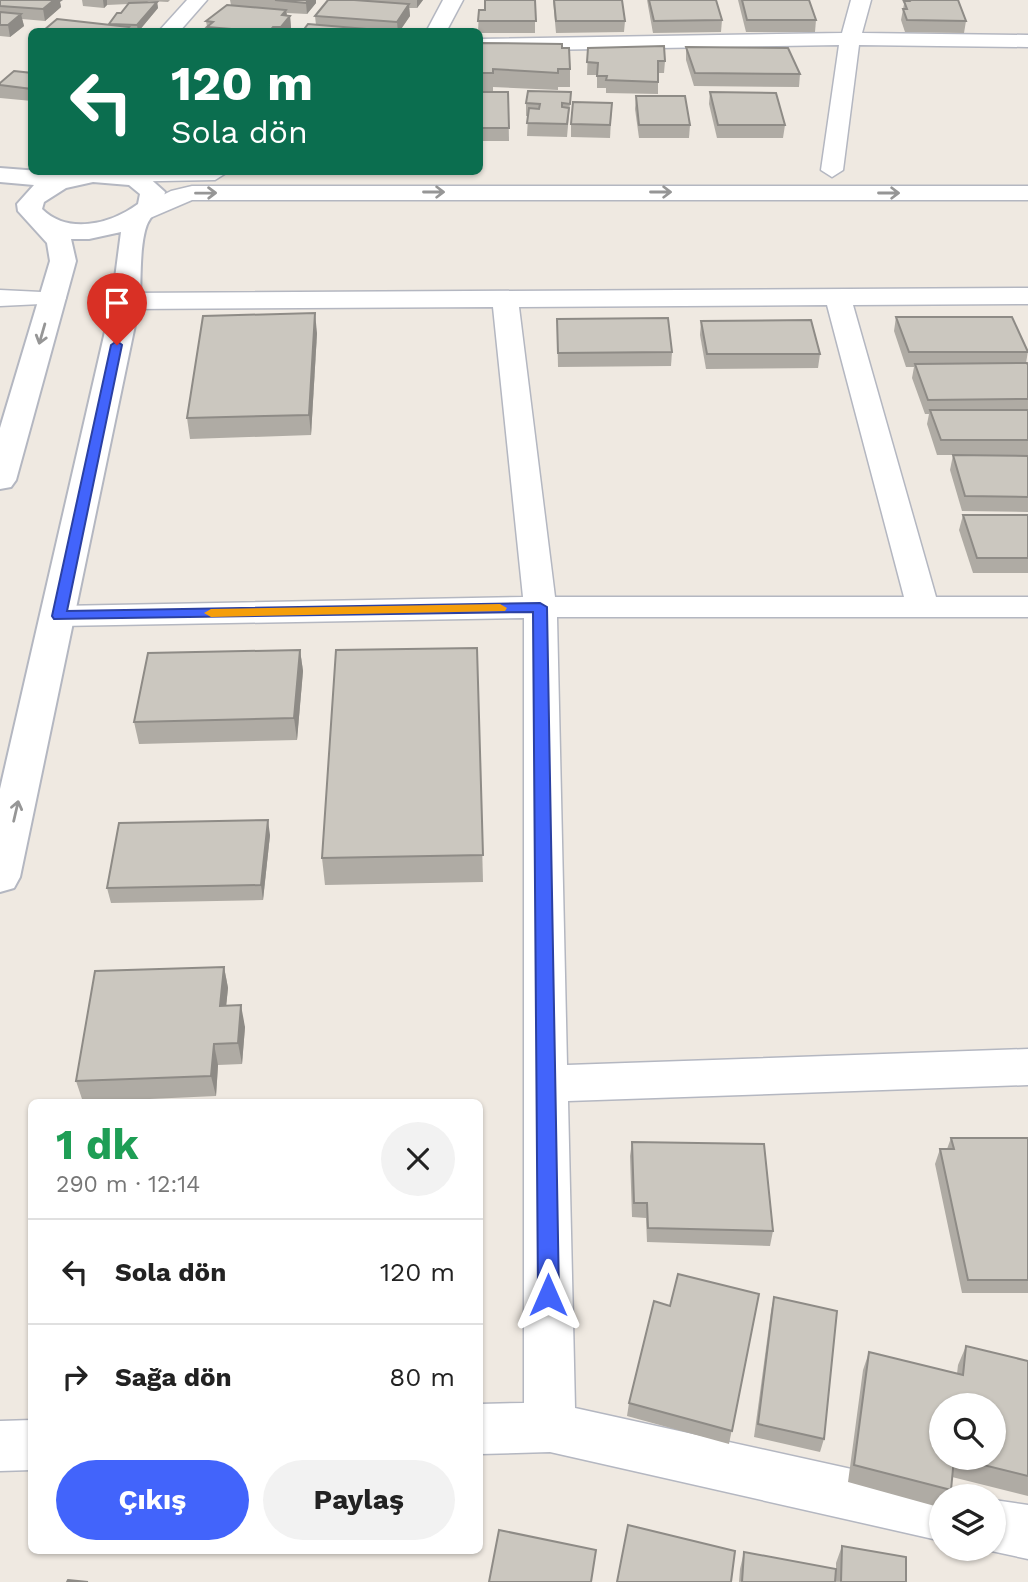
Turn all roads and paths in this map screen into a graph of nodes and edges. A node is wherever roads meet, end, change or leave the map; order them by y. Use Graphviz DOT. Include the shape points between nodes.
graph roads {
  1 [pos="197,0"];
  2 [pos="453,0"];
  3 [pos="861,0"];
  4 [pos="172,28"];
  5 [pos="438,28"];
  6 [pos="850,39"];
  7 [pos="1028,41"];
  8 [pos="483,45"];
  9 [pos="601,170"];
  10 [pos="805,170"];
  11 [pos="832,170"];
  12 [pos="860,170"];
  13 [pos="483,171"];
  14 [pos="0,175"];
  15 [pos="109,175"];
  16 [pos="70,176"];
  17 [pos="1028,193"];
  18 [pos="28,215"];
  19 [pos="140,216"];
  20 [pos="838,296"];
  21 [pos="1028,296"];
  22 [pos="0,298"];
  23 [pos="53,298"];
  24 [pos="505,299"];
  25 [pos="127,301"];
  26 [pos="0,480"];
  27 [pos="540,607"];
  28 [pos="923,607"];
  29 [pos="1028,607"];
  30 [pos="59,616"];
  31 [pos="0,877"];
  32 [pos="1028,1066"];
  33 [pos="546,1084"];
  34 [pos="550,1427"];
  35 [pos="483,1429"];
  36 [pos="28,1445"];
  37 [pos="0,1446"];
  38 [pos="929,1512"];
  39 [pos="1006,1529"];
  40 [pos="1028,1532"];
  1 -- 4 [label="street"];
  2 -- 5 [label="street"];
  3 -- 6 [label="street"];
  6 -- 7 [label="street"];
  6 -- 8 [label="street"];
  6 -- 11 [label="street"];
  9 -- 13 [label="street"];
  10 -- 11 [label="street"];
  11 -- 12 [label="street"];
  14 -- 16 [label="main road"];
  15 -- 16 [label="main road"];
  15 -- 19 [label="main road" via="137,180 153,192 150,207"];
  16 -- 18 [label="main road" via="41,190 29,204"];
  19 -- 17 [label="street, one-way" via="192,193"];
  18 -- 19 [label="main road" via="69,230 96,229"];
  18 -- 23 [label="main road" via="60,242 63,261"];
  19 -- 25 [label="main road" via="130,248"];
  20 -- 21 [label="street"];
  20 -- 24 [label="street"];
  20 -- 28 [label="street"];
  22 -- 23 [label="street"];
  23 -- 26 [label="main road, one-way"];
  24 -- 25 [label="street"];
  24 -- 27 [label="street"];
  25 -- 30 [label="main road"];
  27 -- 28 [label="street"];
  27 -- 30 [label="street"];
  27 -- 33 [label="street"];
  28 -- 29 [label="street"];
  31 -- 30 [label="main road, one-way"];
  32 -- 33 [label="street"];
  33 -- 34 [label="street"];
  34 -- 35 [label="street"];
  34 -- 38 [label="street"];
  36 -- 37 [label="street"];
  39 -- 40 [label="street"];
}
